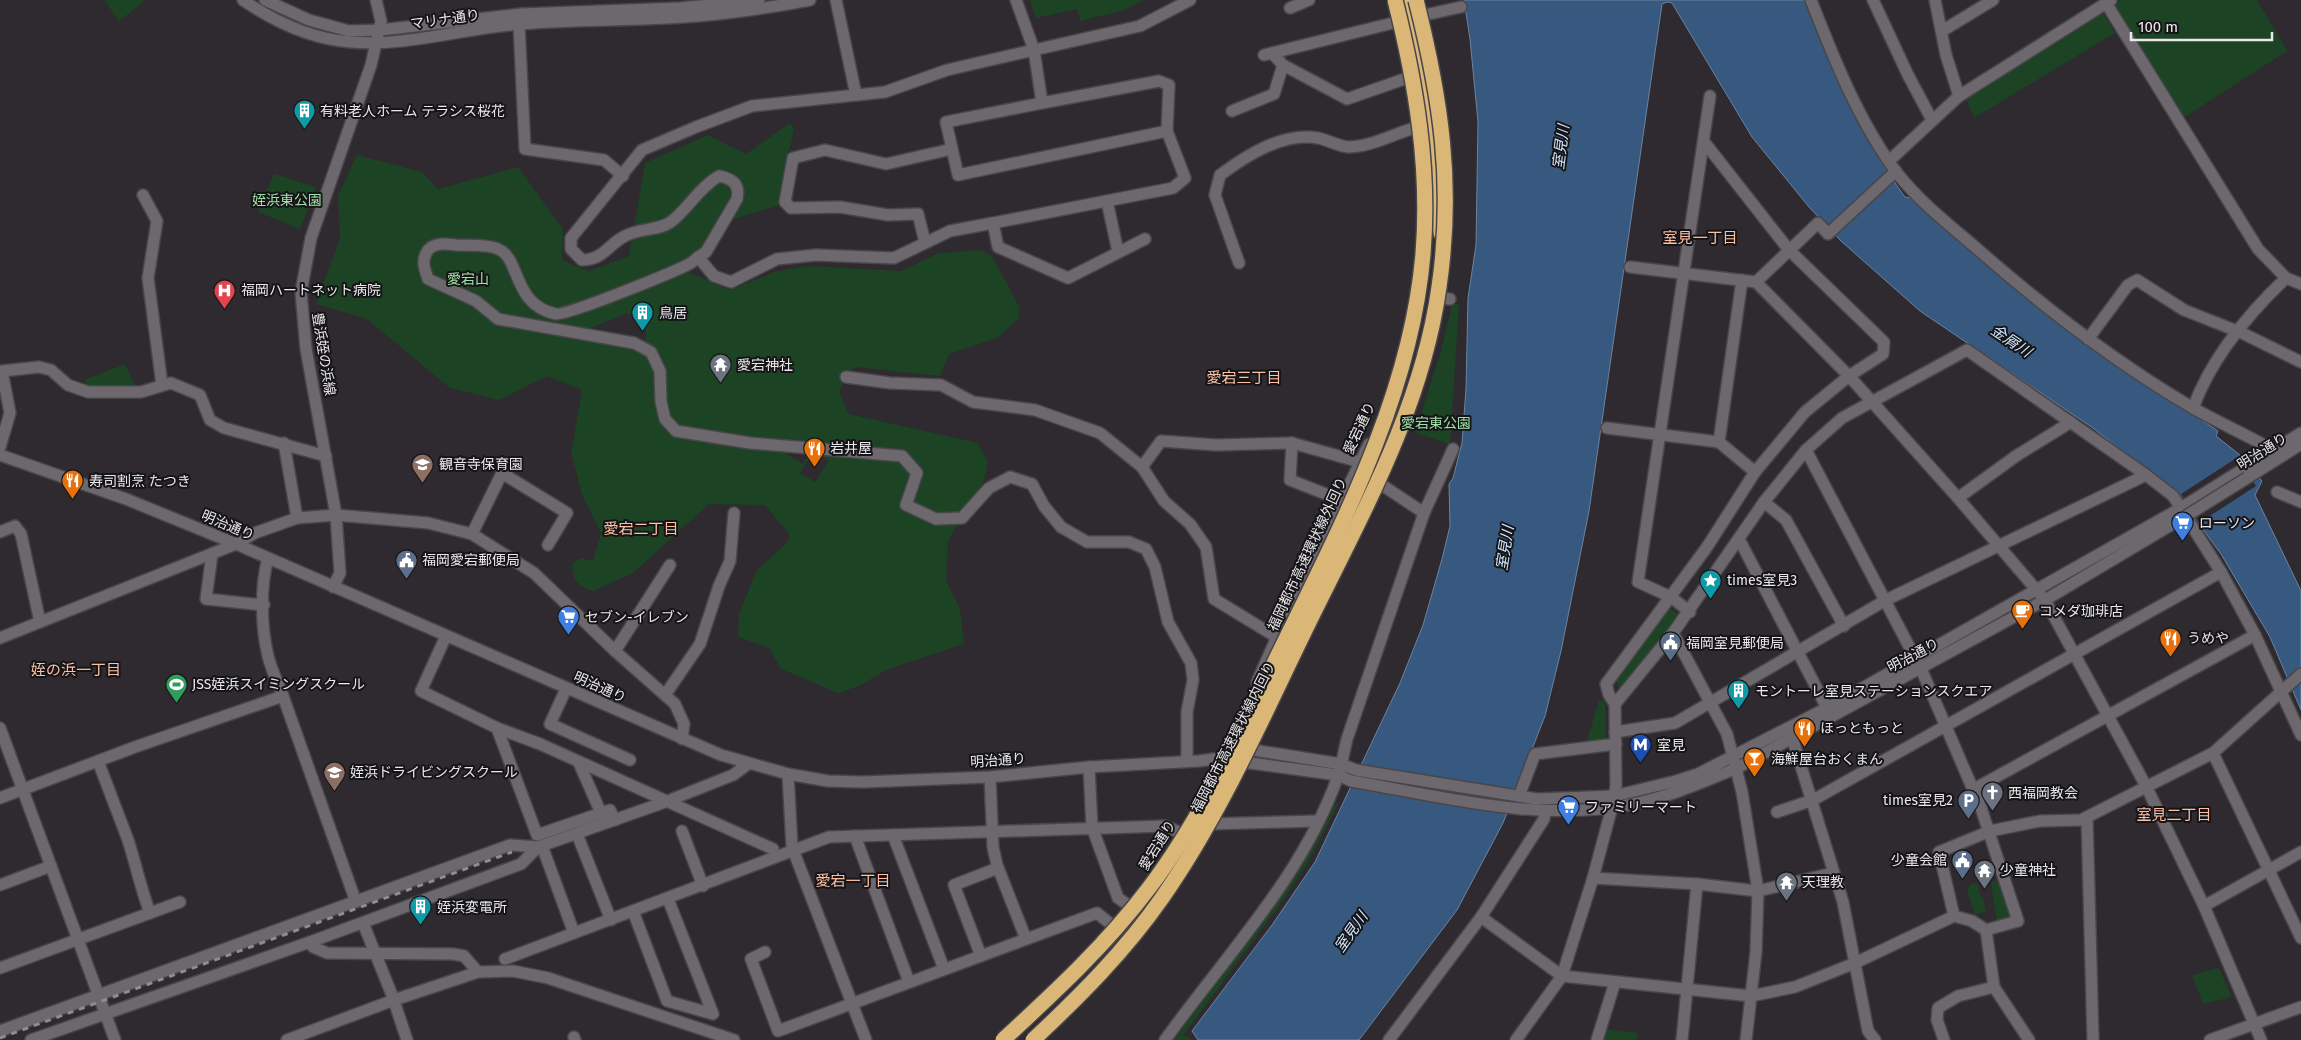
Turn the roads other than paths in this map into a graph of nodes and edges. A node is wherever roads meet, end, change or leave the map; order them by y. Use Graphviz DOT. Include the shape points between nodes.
graph roads {
  1 [pos="243,0"];
  2 [pos="265,0"];
  3 [pos="376,0"];
  4 [pos="759,0"];
  5 [pos="810,0"];
  6 [pos="836,0"];
  7 [pos="1016,0"];
  8 [pos="1190,0"];
  9 [pos="1309,0"];
  10 [pos="1396,0"];
  11 [pos="1409,0"];
  12 [pos="1416,0"];
  13 [pos="1811,0"];
  14 [pos="1873,0"];
  15 [pos="1935,0"];
  16 [pos="1993,0"];
  17 [pos="2108,2"];
  18 [pos="1461,7"];
  19 [pos="680,8"];
  20 [pos="1290,8"];
  21 [pos="1420,16"];
  22 [pos="1401,20"];
  23 [pos="519,24"];
  24 [pos="380,30"];
  25 [pos="1942,31"];
  26 [pos="377,43"];
  27 [pos="1034,50"];
  28 [pos="1282,65"];
  29 [pos="1414,76"];
  30 [pos="856,95"];
  31 [pos="1710,96"];
  32 [pos="1960,96"];
  33 [pos="1042,103"];
  34 [pos="1232,112"];
  35 [pos="1932,120"];
  36 [pos="1422,126"];
  37 [pos="1167,131"];
  38 [pos="1705,143"];
  39 [pos="952,149"];
  40 [pos="1890,160"];
  41 [pos="1896,171"];
  42 [pos="623,176"];
  43 [pos="143,195"];
  44 [pos="1107,201"];
  45 [pos="993,223"];
  46 [pos="1145,239"];
  47 [pos="925,242"];
  48 [pos="1790,250"];
  49 [pos="1443,251"];
  50 [pos="1118,252"];
  51 [pos="698,257"];
  52 [pos="1239,264"];
  53 [pos="1630,267"];
  54 [pos="1684,273"];
  55 [pos="2286,278"];
  56 [pos="1742,280"];
  57 [pos="1756,282"];
  58 [pos="2301,284"];
  59 [pos="2237,332"];
  60 [pos="2088,339"];
  61 [pos="2301,362"];
  62 [pos="1849,376"];
  63 [pos="846,377"];
  64 [pos="162,385"];
  65 [pos="1872,403"];
  66 [pos="2193,408"];
  67 [pos="2071,422"];
  68 [pos="1607,428"];
  69 [pos="2301,433"];
  70 [pos="1659,436"];
  71 [pos="1719,442"];
  72 [pos="284,443"];
  73 [pos="1292,443"];
  74 [pos="2301,444"];
  75 [pos="0,447"];
  76 [pos="1453,449"];
  77 [pos="1806,450"];
  78 [pos="2270,452"];
  79 [pos="0,456"];
  80 [pos="326,456"];
  81 [pos="1360,462"];
  82 [pos="1142,467"];
  83 [pos="1755,472"];
  84 [pos="2146,475"];
  85 [pos="2251,476"];
  86 [pos="1382,485"];
  87 [pos="2277,492"];
  88 [pos="1958,498"];
  89 [pos="1341,500"];
  90 [pos="1764,502"];
  91 [pos="2301,502"];
  92 [pos="2183,512"];
  93 [pos="734,513"];
  94 [pos="1424,513"];
  95 [pos="336,515"];
  96 [pos="297,518"];
  97 [pos="0,532"];
  98 [pos="472,534"];
  99 [pos="1739,539"];
  100 [pos="236,544"];
  101 [pos="548,544"];
  102 [pos="1999,545"];
  103 [pos="212,554"];
  104 [pos="268,558"];
  105 [pos="670,565"];
  106 [pos="2221,572"];
  107 [pos="333,587"];
  108 [pos="2037,591"];
  109 [pos="1671,598"];
  110 [pos="1886,600"];
  111 [pos="2045,600"];
  112 [pos="264,605"];
  113 [pos="1690,612"];
  114 [pos="40,622"];
  115 [pos="1844,626"];
  116 [pos="1674,633"];
  117 [pos="2256,635"];
  118 [pos="446,636"];
  119 [pos="0,638"];
  120 [pos="1278,638"];
  121 [pos="615,651"];
  122 [pos="1799,652"];
  123 [pos="2074,653"];
  124 [pos="1918,663"];
  125 [pos="2301,674"];
  126 [pos="566,689"];
  127 [pos="2281,691"];
  128 [pos="665,695"];
  129 [pos="283,696"];
  130 [pos="1615,704"];
  131 [pos="1711,704"];
  132 [pos="1827,708"];
  133 [pos="2108,716"];
  134 [pos="1946,724"];
  135 [pos="0,728"];
  136 [pos="497,728"];
  137 [pos="1615,732"];
  138 [pos="2301,735"];
  139 [pos="1792,738"];
  140 [pos="682,739"];
  141 [pos="1616,744"];
  142 [pos="1247,749"];
  143 [pos="2213,753"];
  144 [pos="1221,758"];
  145 [pos="630,760"];
  146 [pos="98,761"];
  147 [pos="1187,762"];
  148 [pos="1238,762"];
  149 [pos="1735,762"];
  150 [pos="579,763"];
  151 [pos="748,764"];
  152 [pos="1089,767"];
  153 [pos="1340,770"];
  154 [pos="788,774"];
  155 [pos="990,776"];
  156 [pos="2146,786"];
  157 [pos="23,789"];
  158 [pos="1974,790"];
  159 [pos="1519,796"];
  160 [pos="0,798"];
  161 [pos="1813,800"];
  162 [pos="665,802"];
  163 [pos="1613,802"];
  164 [pos="1546,812"];
  165 [pos="1777,812"];
  166 [pos="601,813"];
  167 [pos="2087,816"];
  168 [pos="615,820"];
  169 [pos="1318,822"];
  170 [pos="1208,824"];
  171 [pos="1092,827"];
  172 [pos="682,831"];
  173 [pos="992,831"];
  174 [pos="1990,831"];
  175 [pos="577,834"];
  176 [pos="1183,834"];
  177 [pos="893,835"];
  178 [pos="855,836"];
  179 [pos="540,847"];
  180 [pos="773,849"];
  181 [pos="794,851"];
  182 [pos="2301,852"];
  183 [pos="51,866"];
  184 [pos="998,868"];
  185 [pos="2268,870"];
  186 [pos="1833,873"];
  187 [pos="1593,878"];
  188 [pos="1697,884"];
  189 [pos="0,885"];
  190 [pos="703,886"];
  191 [pos="1758,891"];
  192 [pos="668,899"];
  193 [pos="180,902"];
  194 [pos="356,902"];
  195 [pos="2204,906"];
  196 [pos="1134,909"];
  197 [pos="633,911"];
  198 [pos="150,913"];
  199 [pos="1954,916"];
  200 [pos="1481,917"];
  201 [pos="611,920"];
  202 [pos="363,923"];
  203 [pos="1117,929"];
  204 [pos="1986,930"];
  205 [pos="574,933"];
  206 [pos="2301,938"];
  207 [pos="1026,939"];
  208 [pos="77,940"];
  209 [pos="310,942"];
  210 [pos="374,952"];
  211 [pos="766,952"];
  212 [pos="981,956"];
  213 [pos="505,959"];
  214 [pos="1855,963"];
  215 [pos="0,968"];
  216 [pos="944,969"];
  217 [pos="478,972"];
  218 [pos="1562,976"];
  219 [pos="909,982"];
  220 [pos="1615,982"];
  221 [pos="1994,987"];
  222 [pos="1686,990"];
  223 [pos="100,996"];
  224 [pos="1751,996"];
  225 [pos="394,1000"];
  226 [pos="853,1003"];
  227 [pos="2301,1006"];
  228 [pos="106,1015"];
  229 [pos="2255,1024"];
  230 [pos="0,1032"];
  231 [pos="31,1040"];
  232 [pos="115,1040"];
  233 [pos="286,1040"];
  234 [pos="407,1040"];
  235 [pos="734,1040"];
  236 [pos="866,1040"];
  237 [pos="1005,1040"];
  238 [pos="1032,1040"];
  239 [pos="1165,1040"];
  240 [pos="1389,1040"];
  241 [pos="1516,1040"];
  242 [pos="1598,1040"];
  243 [pos="1682,1040"];
  244 [pos="1746,1040"];
  245 [pos="1875,1040"];
  246 [pos="1944,1040"];
  247 [pos="2030,1040"];
  248 [pos="2093,1040"];
  249 [pos="2210,1040"];
  250 [pos="2262,1040"];
  1 -- 26 [label="street, マリナ通り" via="267,17 307,34 349,42"];
  2 -- 24 [label="street, マリナ通り" via="309,20 349,31"];
  3 -- 24 [label="street, 豊浜姪の浜線"];
  4 -- 19 [label="street, マリナ通り"];
  5 -- 19 [label="street, マリナ通り" via="756,10"];
  6 -- 30 [label="street"];
  7 -- 27 [label="street"];
  8 -- 27 [label="street" via="1140,26"];
  9 -- 20 [label="street"];
  10 -- 22 [label="street, 愛宕通り"];
  10 -- 237 [label="highway, 福岡都市高速環状線外回り, bridge" via="1420,125 1425,209 1412,329 1384,418 1329,550 1211,789 1180,843 1149,889 1103,943"];
  11 -- 49 [label="highway" via="1431,119"];
  12 -- 21 [label="street"];
  12 -- 238 [label="highway, 福岡都市高速環状線内回り, bridge" via="1441,115 1446,178 1445,232 1430,339 1403,426 1202,834 1162,899 1118,956"];
  13 -- 40 [label="street" via="1853,96 1880,148"];
  14 -- 35 [label="street"];
  15 -- 25 [label="street"];
  16 -- 25 [label="street"];
  17 -- 32 [label="street"];
  17 -- 55 [label="street" via="2258,249"];
  18 -- 21 [label="street"];
  19 -- 23 [label="street, マリナ通り"];
  19 -- 24 [label="street, マリナ通り" via="521,14"];
  21 -- 49 [label="street" via="1434,73 1446,157"];
  22 -- 28 [label="street" via="1268,54"];
  22 -- 29 [label="street, 愛宕通り"];
  23 -- 26 [label="street, マリナ通り"];
  23 -- 42 [label="street" via="525,149 604,160"];
  24 -- 26 [label="street, 豊浜姪の浜線"];
  25 -- 32 [label="street" via="1946,55"];
  26 -- 80 [label="street, 豊浜姪の浜線" via="311,238 302,286 303,327"];
  27 -- 30 [label="street" via="948,70 885,92"];
  27 -- 33 [label="street"];
  28 -- 29 [label="street" via="1347,99"];
  28 -- 34 [label="street" via="1274,94"];
  29 -- 36 [label="street, 愛宕通り"];
  30 -- 42 [label="street" via="752,106 642,150"];
  31 -- 38 [label="street"];
  32 -- 35 [label="street"];
  33 -- 37 [label="street" via="1159,81 1169,85"];
  33 -- 39 [label="street" via="946,122"];
  35 -- 40 [label="street"];
  36 -- 52 [label="street" via="1368,144 1347,147 1317,138 1288,138 1243,158 1220,175 1215,195"];
  36 -- 81 [label="street, 愛宕通り" via="1424,249 1418,297 1395,383"];
  37 -- 39 [label="street" via="958,175"];
  37 -- 44 [label="street" via="1185,178 1173,188"];
  38 -- 48 [label="street"];
  38 -- 54 [label="street"];
  39 -- 47 [label="street" via="886,164 824,150 793,158 785,202 791,208 840,207 888,215 918,214"];
  40 -- 41 [label="street"];
  41 -- 48 [label="street" via="1828,234 1818,223"];
  41 -- 60 [label="street" via="1914,193 2022,289"];
  42 -- 51 [label="street" via="571,238 571,249 575,254 582,260 594,260 624,236 671,223 708,183 719,176 730,178 737,185 737,199 706,252"];
  43 -- 64 [label="street" via="157,221 148,278"];
  44 -- 45 [label="street"];
  44 -- 50 [label="street"];
  45 -- 47 [label="street" via="950,231"];
  45 -- 50 [label="street" via="998,247 1068,278"];
  46 -- 50 [label="street"];
  47 -- 51 [label="street" via="894,258 816,255 777,259 731,282 714,276"];
  48 -- 57 [label="street"];
  48 -- 62 [label="street" via="1884,342 1883,354"];
  49 -- 86 [label="street" via="1444,299 1418,391"];
  51 -- 147 [label="street" via="583,309 558,315 527,298 508,257 499,249 441,244 427,252 424,268 428,279 476,301 498,319 634,343 652,352 660,371 661,402 666,420 676,430 785,447 902,456 917,473 906,505 936,519 962,518 989,488 1010,477 1032,484 1060,528 1087,542 1129,542 1146,550 1155,567 1168,622 1191,663 1193,680 1187,712"];
  53 -- 54 [label="street"];
  54 -- 56 [label="street"];
  54 -- 70 [label="street"];
  55 -- 58 [label="street"];
  55 -- 59 [label="street"];
  56 -- 57 [label="street"];
  56 -- 71 [label="street"];
  57 -- 62 [label="street"];
  59 -- 60 [label="street" via="2184,310 2137,280 2128,286"];
  59 -- 61 [label="street"];
  59 -- 66 [label="street"];
  60 -- 66 [label="street"];
  62 -- 65 [label="street"];
  62 -- 83 [label="street" via="1805,412"];
  63 -- 82 [label="street" via="941,385 973,402 1035,410 1100,433"];
  64 -- 72 [label="street" via="170,382 200,395 210,420 224,428"];
  64 -- 75 [label="street" via="141,392 88,392 40,367 2,371 10,414"];
  65 -- 67 [label="street" via="1967,350"];
  65 -- 77 [label="street" via="1842,418"];
  65 -- 88 [label="street"];
  66 -- 78 [label="street" via="2264,445"];
  67 -- 84 [label="street"];
  67 -- 88 [label="street"];
  68 -- 70 [label="street"];
  69 -- 78 [label="street, 明治通り"];
  70 -- 71 [label="street"];
  70 -- 109 [label="street" via="1638,582"];
  71 -- 83 [label="street"];
  72 -- 80 [label="street"];
  72 -- 96 [label="street"];
  73 -- 81 [label="street"];
  73 -- 82 [label="street" via="1216,445 1161,441"];
  73 -- 89 [label="street" via="1290,480"];
  74 -- 85 [label="street, 明治通り"];
  76 -- 94 [label="street"];
  77 -- 90 [label="street"];
  77 -- 110 [label="street"];
  78 -- 85 [label="street, 明治通り"];
  79 -- 100 [label="street, 明治通り" via="126,500"];
  80 -- 95 [label="street, 豊浜姪の浜線"];
  81 -- 89 [label="street, 愛宕通り"];
  82 -- 120 [label="street" via="1164,501 1190,524 1206,547 1214,599"];
  83 -- 109 [label="street"];
  84 -- 92 [label="street" via="2173,496"];
  84 -- 102 [label="street"];
  85 -- 92 [label="street, 明治通り, bridge"];
  86 -- 94 [label="street"];
  86 -- 142 [label="street"];
  87 -- 91 [label="street"];
  88 -- 102 [label="street"];
  89 -- 120 [label="street, 愛宕通り"];
  90 -- 99 [label="street"];
  90 -- 115 [label="street" via="1786,520"];
  92 -- 106 [label="street"];
  92 -- 108 [label="street, 明治通り"];
  92 -- 111 [label="street, 明治通り"];
  93 -- 128 [label="street" via="730,561 700,644"];
  94 -- 153 [label="street" via="1347,739"];
  95 -- 96 [label="street"];
  95 -- 98 [label="street" via="428,522"];
  95 -- 107 [label="street, 豊浜姪の浜線" via="340,574"];
  96 -- 100 [label="street" via="255,533"];
  97 -- 114 [label="street" via="15,526 21,534"];
  98 -- 101 [label="street" via="502,473 567,513"];
  98 -- 121 [label="street" via="534,573"];
  99 -- 113 [label="street"];
  99 -- 122 [label="street"];
  100 -- 103 [label="street"];
  100 -- 104 [label="street, 明治通り"];
  102 -- 108 [label="street"];
  102 -- 110 [label="street"];
  103 -- 112 [label="street" via="206,599"];
  103 -- 114 [label="street"];
  104 -- 107 [label="street, 明治通り"];
  104 -- 112 [label="street" via="264,572"];
  105 -- 121 [label="street"];
  106 -- 117 [label="street"];
  106 -- 123 [label="street"];
  107 -- 118 [label="street, 明治通り"];
  108 -- 111 [label="street"];
  108 -- 124 [label="street, 明治通り"];
  109 -- 113 [label="street"];
  109 -- 130 [label="street" via="1606,684"];
  110 -- 115 [label="street"];
  110 -- 124 [label="street"];
  111 -- 123 [label="street"];
  111 -- 124 [label="street, 明治通り"];
  112 -- 129 [label="street" via="268,656"];
  113 -- 116 [label="street"];
  114 -- 119 [label="street"];
  115 -- 122 [label="street"];
  116 -- 130 [label="street"];
  116 -- 131 [label="street"];
  117 -- 127 [label="street"];
  117 -- 133 [label="street"];
  118 -- 126 [label="street, 明治通り"];
  118 -- 136 [label="street" via="421,691"];
  120 -- 144 [label="street, 愛宕通り"];
  121 -- 128 [label="street"];
  122 -- 131 [label="street"];
  122 -- 132 [label="street"];
  123 -- 133 [label="street"];
  123 -- 134 [label="street"];
  124 -- 132 [label="street, 明治通り"];
  124 -- 134 [label="street"];
  124 -- 139 [label="street, 明治通り"];
  125 -- 127 [label="street"];
  126 -- 140 [label="street, 明治通り"];
  126 -- 145 [label="street" via="550,724"];
  127 -- 138 [label="street"];
  127 -- 143 [label="street"];
  128 -- 140 [label="street" via="682,717"];
  129 -- 146 [label="street"];
  129 -- 194 [label="street"];
  130 -- 137 [label="street"];
  131 -- 137 [label="street" via="1675,723"];
  131 -- 149 [label="street" via="1727,734"];
  132 -- 149 [label="street, 明治通り"];
  133 -- 156 [label="street"];
  133 -- 158 [label="street"];
  134 -- 158 [label="street"];
  134 -- 161 [label="street"];
  135 -- 157 [label="street"];
  136 -- 150 [label="street"];
  136 -- 166 [label="street" via="537,835"];
  137 -- 141 [label="street"];
  139 -- 149 [label="street, 明治通り"];
  139 -- 161 [label="street"];
  140 -- 151 [label="street, 明治通り"];
  141 -- 159 [label="street" via="1535,754"];
  141 -- 163 [label="street"];
  142 -- 144 [label="street, 明治通り"];
  142 -- 148 [label="street"];
  142 -- 153 [label="street, 明治通り"];
  143 -- 156 [label="street"];
  143 -- 185 [label="street"];
  144 -- 147 [label="street, 明治通り"];
  144 -- 148 [label="street, 明治通り"];
  144 -- 176 [label="street, 愛宕通り"];
  146 -- 157 [label="street"];
  146 -- 198 [label="street"];
  147 -- 152 [label="street, 明治通り"];
  148 -- 153 [label="street, 明治通り"];
  148 -- 170 [label="street"];
  149 -- 163 [label="street, 明治通り"];
  149 -- 191 [label="street"];
  150 -- 162 [label="street"];
  150 -- 166 [label="street"];
  151 -- 154 [label="street, 明治通り"];
  151 -- 162 [label="street" via="733,775"];
  152 -- 155 [label="street, 明治通り"];
  152 -- 171 [label="street"];
  153 -- 159 [label="street, 明治通り"];
  153 -- 164 [label="street, 明治通り" via="1351,781 1511,809"];
  153 -- 169 [label="street"];
  154 -- 155 [label="street, 明治通り" via="828,781 863,782"];
  154 -- 181 [label="street"];
  155 -- 173 [label="street"];
  156 -- 167 [label="street"];
  156 -- 195 [label="street"];
  157 -- 160 [label="street"];
  157 -- 183 [label="street"];
  158 -- 174 [label="street"];
  159 -- 163 [label="street, 明治通り"];
  161 -- 165 [label="street"];
  161 -- 186 [label="street"];
  162 -- 168 [label="street"];
  162 -- 180 [label="street"];
  163 -- 164 [label="street, 明治通り"];
  163 -- 187 [label="street"];
  164 -- 200 [label="street"];
  166 -- 168 [label="street" via="610,810"];
  167 -- 174 [label="street" via="2081,820 2040,822"];
  167 -- 248 [label="street"];
  168 -- 175 [label="street"];
  169 -- 170 [label="street"];
  169 -- 239 [label="street" via="1275,892"];
  170 -- 238 [label="street" via="1183,870 1126,946"];
  171 -- 173 [label="street"];
  171 -- 176 [label="street" via="1165,826"];
  171 -- 196 [label="street" via="1118,898"];
  172 -- 190 [label="street"];
  173 -- 177 [label="street"];
  173 -- 184 [label="street"];
  174 -- 199 [label="street" via="1939,852"];
  174 -- 204 [label="street" via="2018,921"];
  175 -- 179 [label="street"];
  175 -- 201 [label="street"];
  176 -- 196 [label="street, 愛宕通り"];
  177 -- 178 [label="street"];
  177 -- 216 [label="street"];
  178 -- 181 [label="street" via="829,837"];
  178 -- 219 [label="street"];
  179 -- 194 [label="street" via="510,845"];
  179 -- 202 [label="street" via="521,864"];
  179 -- 205 [label="street"];
  181 -- 190 [label="street"];
  181 -- 226 [label="street"];
  182 -- 185 [label="street"];
  183 -- 189 [label="street"];
  183 -- 208 [label="street"];
  184 -- 207 [label="street"];
  184 -- 212 [label="street" via="954,885"];
  185 -- 195 [label="street"];
  185 -- 206 [label="street"];
  186 -- 191 [label="street"];
  186 -- 214 [label="street" via="1843,902"];
  187 -- 188 [label="street"];
  187 -- 218 [label="street"];
  188 -- 191 [label="street"];
  188 -- 222 [label="street"];
  190 -- 192 [label="street"];
  191 -- 224 [label="street"];
  192 -- 197 [label="street"];
  192 -- 197 [label="street" via="713,1014 666,1001"];
  193 -- 198 [label="street"];
  194 -- 223 [label="street"];
  195 -- 229 [label="street"];
  196 -- 203 [label="street, 愛宕通り"];
  197 -- 201 [label="street"];
  198 -- 208 [label="street"];
  199 -- 204 [label="street" via="1972,921"];
  199 -- 214 [label="street"];
  200 -- 218 [label="street"];
  200 -- 240 [label="street"];
  201 -- 205 [label="street"];
  202 -- 209 [label="street"];
  202 -- 210 [label="street"];
  203 -- 207 [label="street" via="1097,913"];
  203 -- 237 [label="street, 愛宕通り"];
  204 -- 221 [label="street"];
  205 -- 213 [label="street"];
  207 -- 212 [label="street"];
  208 -- 215 [label="street"];
  208 -- 223 [label="street"];
  209 -- 210 [label="street" via="313,947 327,953"];
  209 -- 228 [label="street"];
  210 -- 217 [label="street" via="464,956"];
  210 -- 225 [label="street"];
  211 -- 226 [label="street" via="751,959 778,1031"];
  212 -- 216 [label="street"];
  214 -- 224 [label="street" via="1795,987"];
  214 -- 245 [label="street" via="1868,1031"];
  216 -- 219 [label="street"];
  217 -- 225 [label="street"];
  217 -- 235 [label="street" via="513,971 548,978"];
  218 -- 220 [label="street"];
  218 -- 241 [label="street"];
  219 -- 226 [label="street"];
  220 -- 222 [label="street"];
  220 -- 242 [label="street"];
  221 -- 246 [label="street" via="1958,996 1938,1008 1937,1020"];
  221 -- 247 [label="street"];
  222 -- 224 [label="street"];
  222 -- 243 [label="street"];
  223 -- 228 [label="street"];
  223 -- 230 [label="street"];
  224 -- 244 [label="street"];
  225 -- 233 [label="street"];
  225 -- 234 [label="street"];
  226 -- 236 [label="street"];
  227 -- 229 [label="street"];
  228 -- 231 [label="street"];
  228 -- 232 [label="street"];
  229 -- 249 [label="street"];
  229 -- 250 [label="street"];
}
